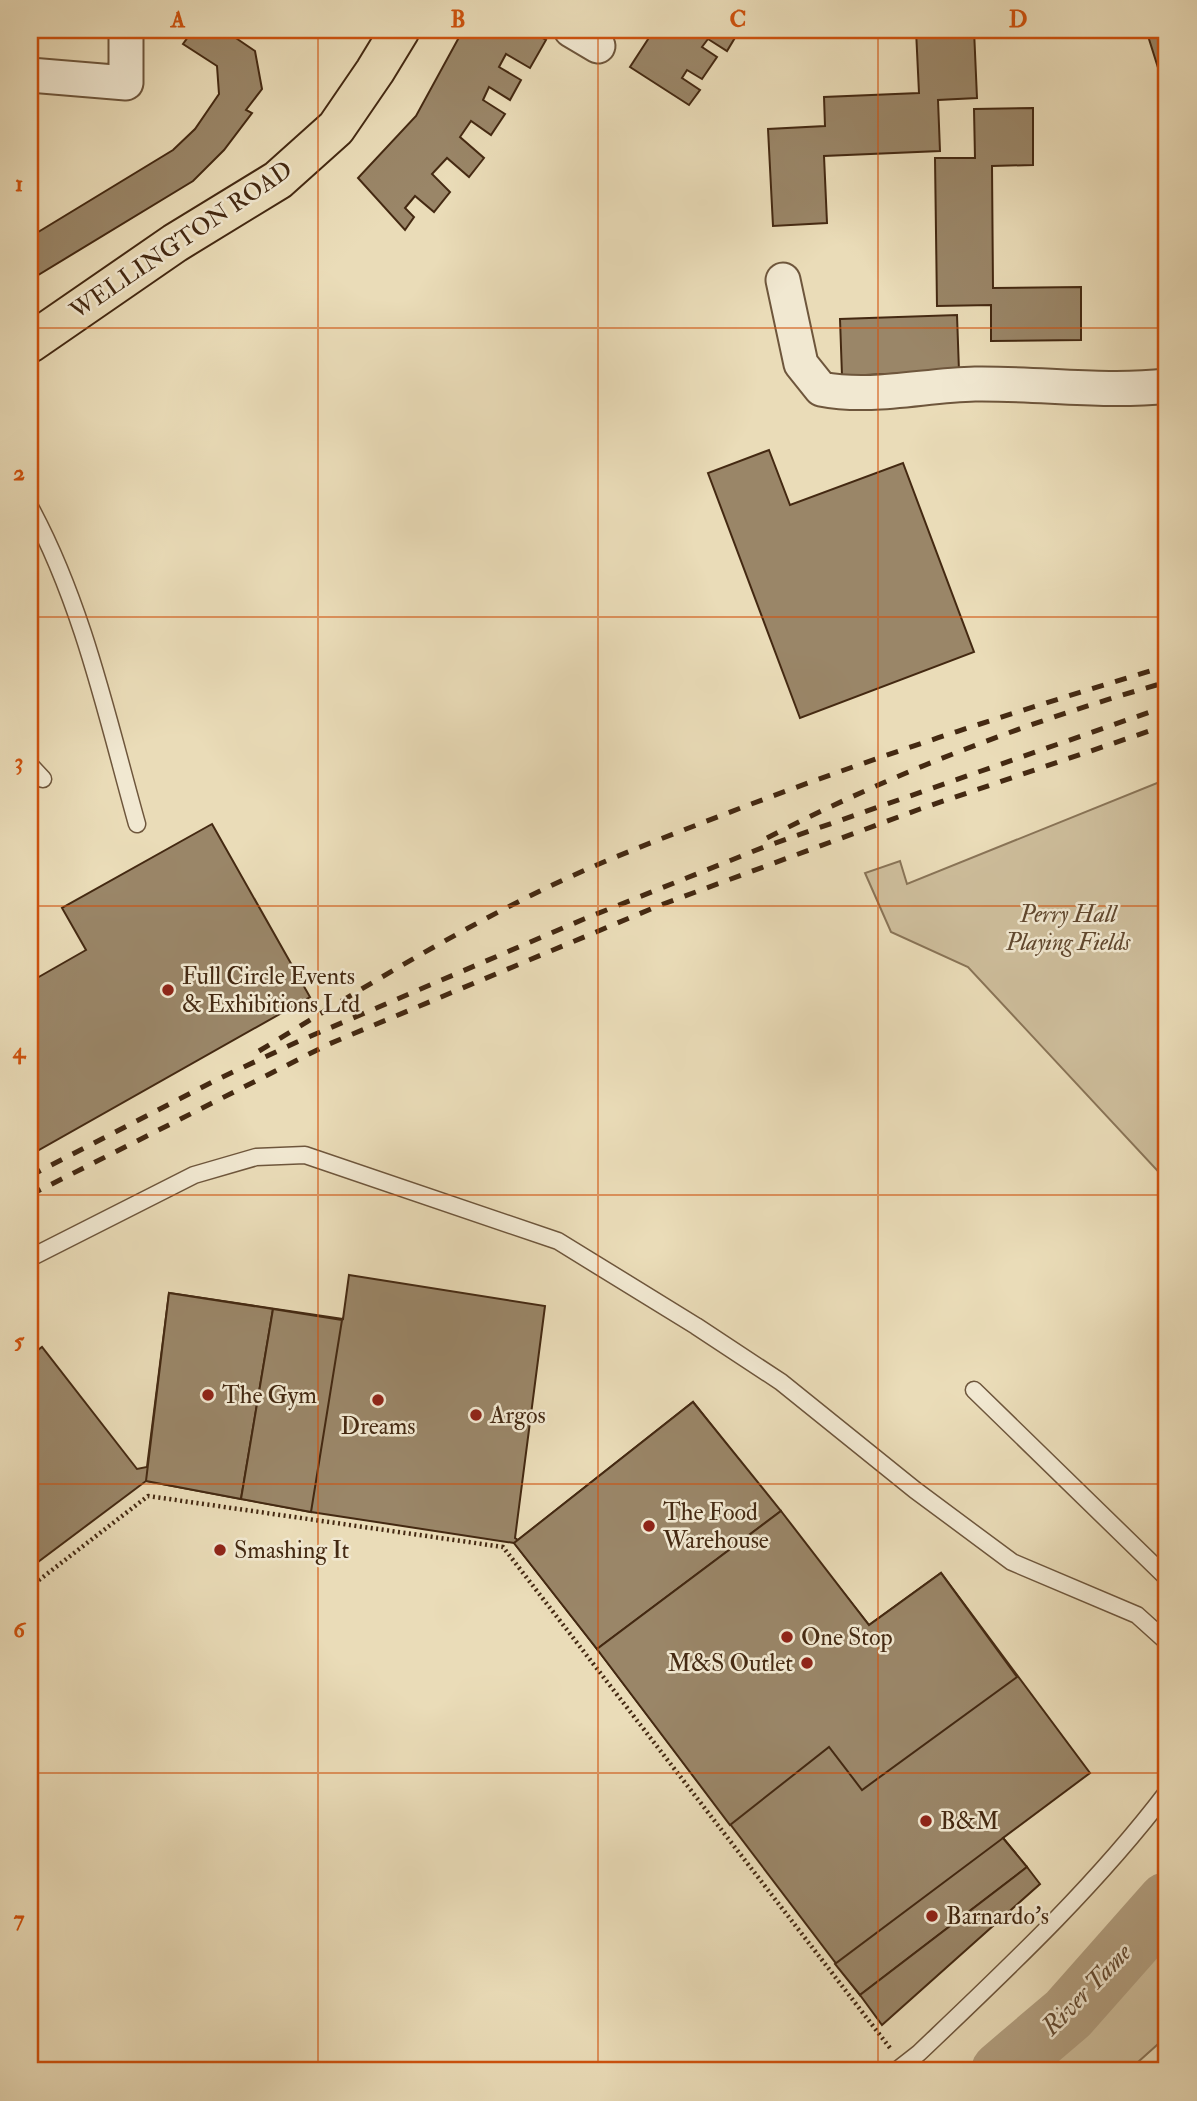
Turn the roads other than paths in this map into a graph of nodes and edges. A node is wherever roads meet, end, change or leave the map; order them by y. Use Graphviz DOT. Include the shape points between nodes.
graph roads {
  1 [pos="126,30"];
  2 [pos="400,30"];
  3 [pos="30,75"];
  4 [pos="783,280"];
  5 [pos="30,343"];
  6 [pos="1167,386"];
  7 [pos="30,507"];
  8 [pos="30,765"];
  9 [pos="43,779"];
  10 [pos="137,824"];
  11 [pos="30,1258"];
  12 [pos="974,1390"];
  13 [pos="1167,1578"];
  14 [pos="1167,1642"];
  15 [pos="1167,1792"];
  16 [pos="1167,2066"];
  17 [pos="900,2068"];
  18 [pos="1161,2071"];
  1 -- 3 [label="street" via="127,83"];
  2 -- 5 [label="main road, WELLINGTON ROAD" via="336,128 278,180 175,243"];
  4 -- 6 [label="street" via="800,364 821,389 844,394 975,384 1129,390"];
  7 -- 10 [label="lane" via="51,546 89,654"];
  8 -- 9 [label="lane"];
  11 -- 14 [label="lane" via="194,1175 256,1157 305,1155 558,1241 781,1382 1012,1562 1137,1615"];
  12 -- 13 [label="lane"];
  15 -- 17 [label="lane" via="1060,1918"];
  16 -- 18 [label="lane"];
}
